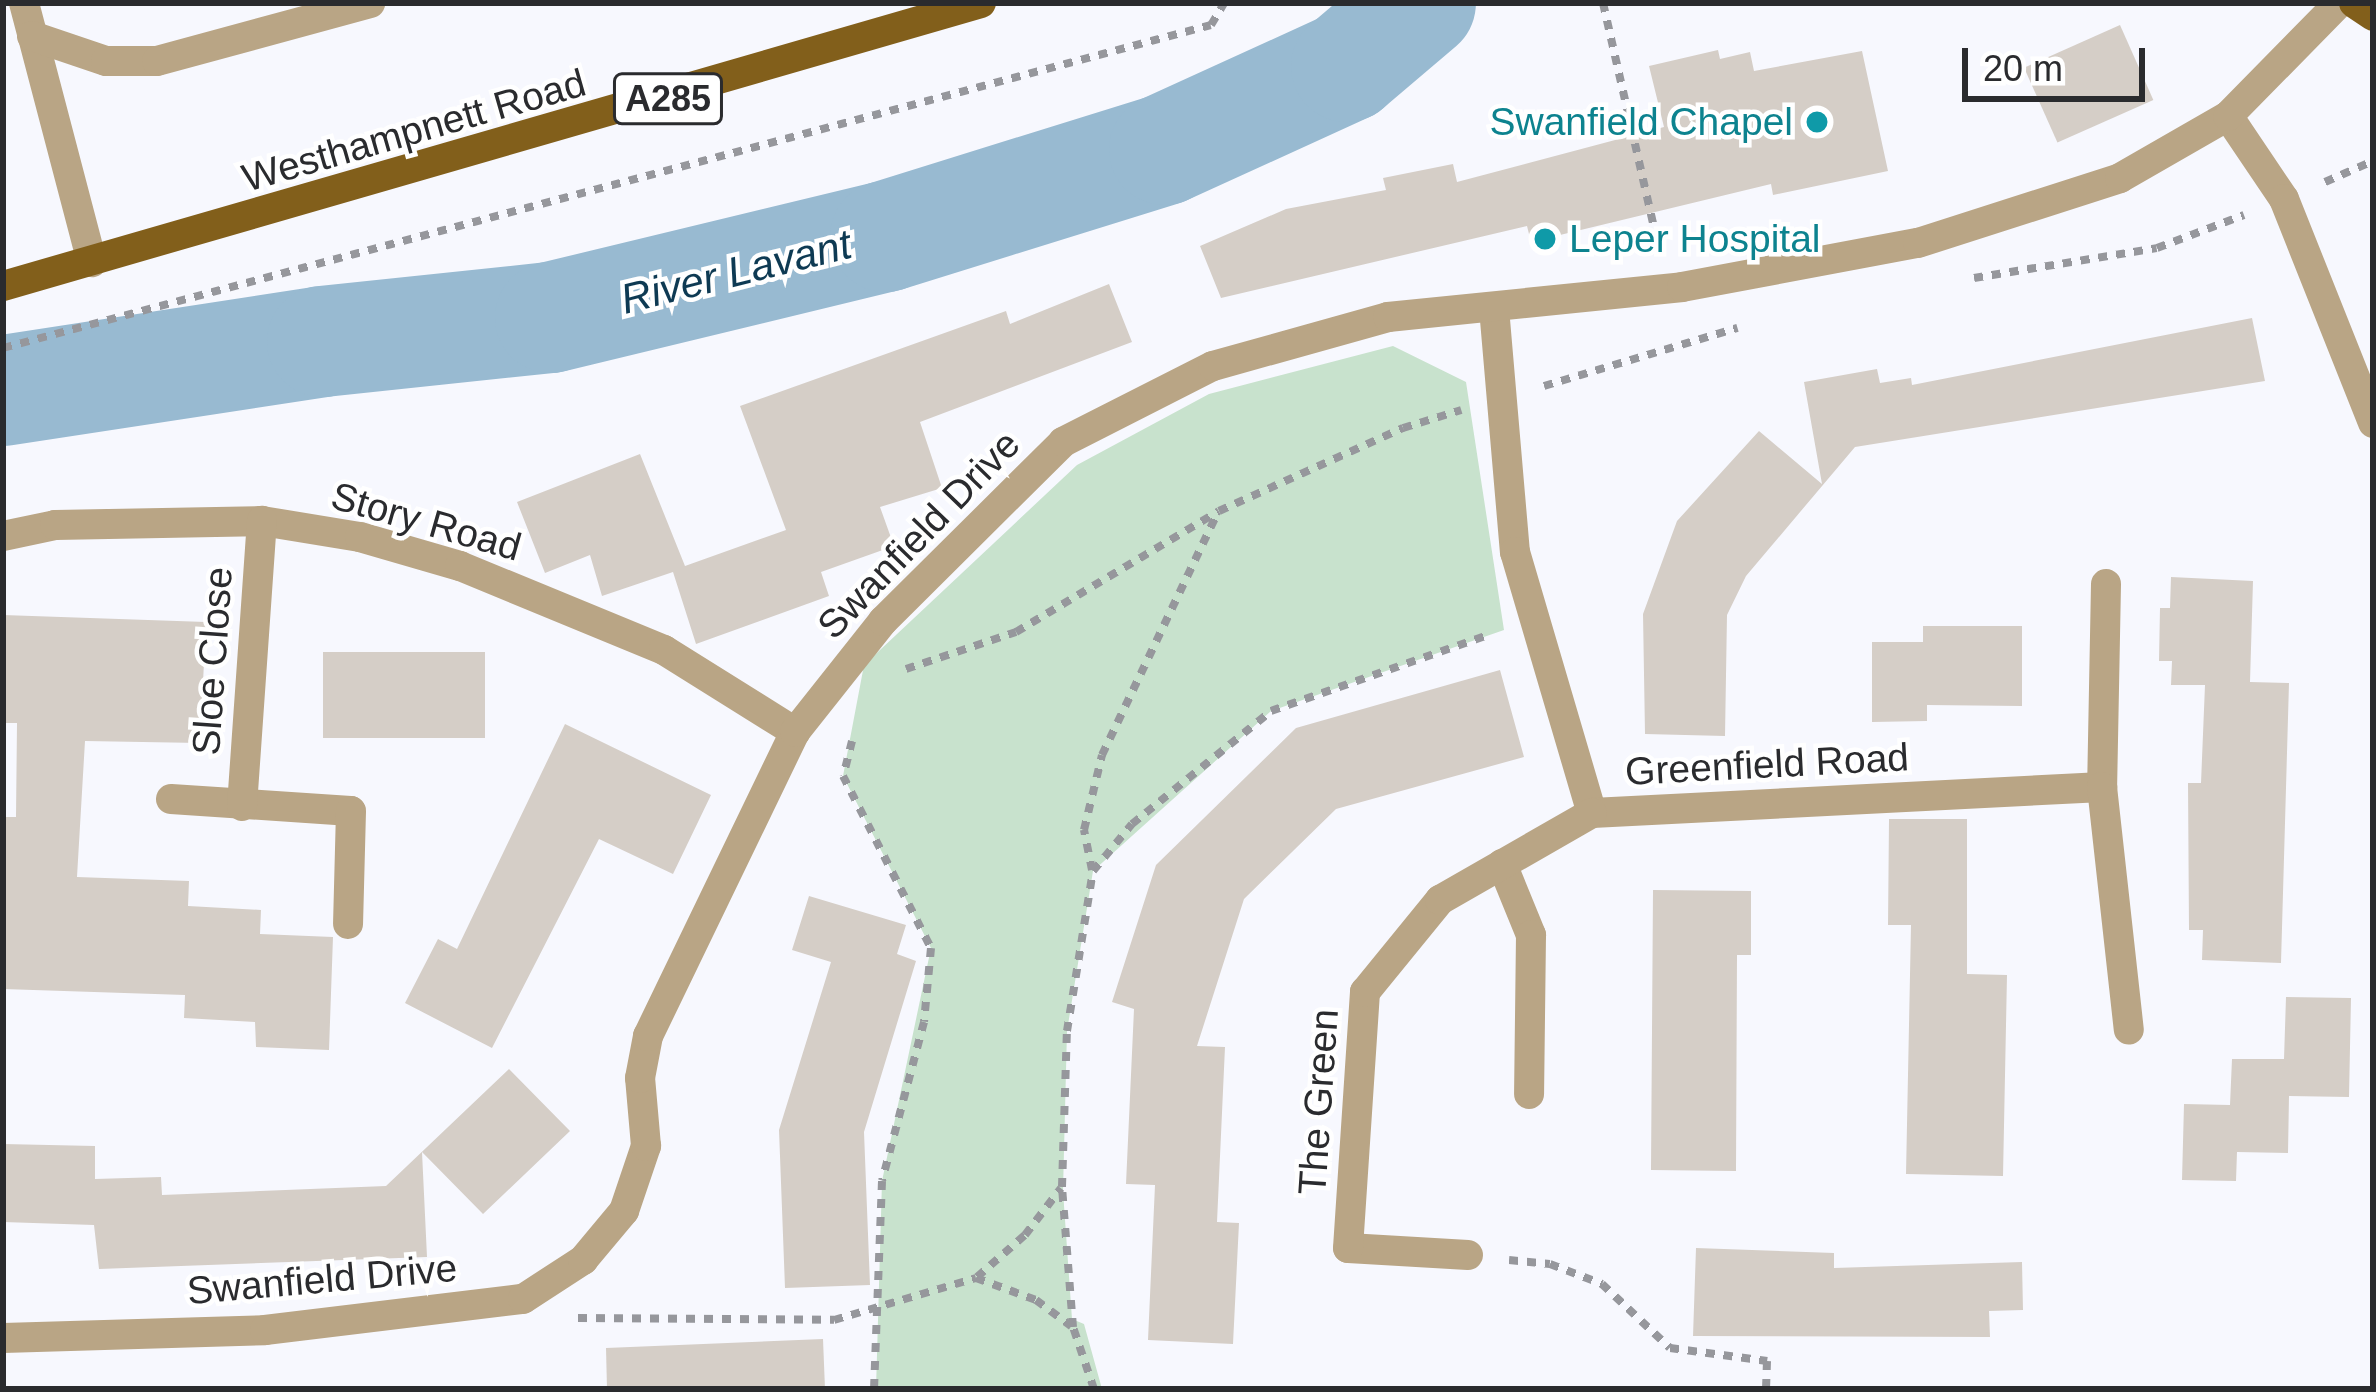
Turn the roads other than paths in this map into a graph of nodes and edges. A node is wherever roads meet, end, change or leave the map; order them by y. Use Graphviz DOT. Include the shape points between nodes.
graph roads {
  1 [pos="24,3"];
  2 [pos="370,3"];
  3 [pos="981,3"];
  4 [pos="2339,3"];
  5 [pos="2354,3"];
  6 [pos="2373,16"];
  7 [pos="32,36"];
  8 [pos="2228,116"];
  9 [pos="92,262"];
  10 [pos="3,286"];
  11 [pos="1494,308"];
  12 [pos="2373,422"];
  13 [pos="262,520"];
  14 [pos="3,536"];
  15 [pos="2106,584"];
  16 [pos="795,732"];
  17 [pos="2102,787"];
  18 [pos="171,799"];
  19 [pos="242,806"];
  20 [pos="1592,813"];
  21 [pos="1502,865"];
  22 [pos="348,924"];
  23 [pos="2128,1030"];
  24 [pos="1529,1094"];
  25 [pos="1468,1256"];
  26 [pos="3,1338"];
  1 -- 7 [label="street"];
  2 -- 7 [label="street" via="157,61 106,61"];
  3 -- 9 [label="main road, Westhampnett Road / A285"];
  4 -- 8 [label="street, Swanfield Drive"];
  5 -- 6 [label="main road"];
  7 -- 9 [label="street"];
  8 -- 11 [label="street, Swanfield Drive" via="2120,178 1918,243 1667,288"];
  8 -- 12 [label="street" via="2284,200"];
  9 -- 10 [label="main road, Westhampnett Road / A285"];
  11 -- 16 [label="street, Swanfield Drive" via="1388,317 1213,365 1063,442 883,621"];
  11 -- 20 [label="street, Greenfield Road" via="1514,552"];
  13 -- 14 [label="street, Story Road" via="55,525"];
  13 -- 16 [label="street, Story Road" via="360,537 550,600 664,650"];
  13 -- 19 [label="street, Sloe Close"];
  15 -- 17 [label="street"];
  16 -- 26 [label="street, Swanfield Drive" via="648,1036 640,1078 646,1146 624,1211 583,1259 523,1299 265,1330"];
  17 -- 20 [label="street, Greenfield Road"];
  17 -- 23 [label="street"];
  18 -- 19 [label="street, Sloe Close"];
  19 -- 22 [label="street, Sloe Close" via="351,811"];
  20 -- 21 [label="street, The Green"];
  21 -- 24 [label="street" via="1531,935"];
  21 -- 25 [label="street, The Green" via="1440,900 1365,992 1348,1247"];
}
